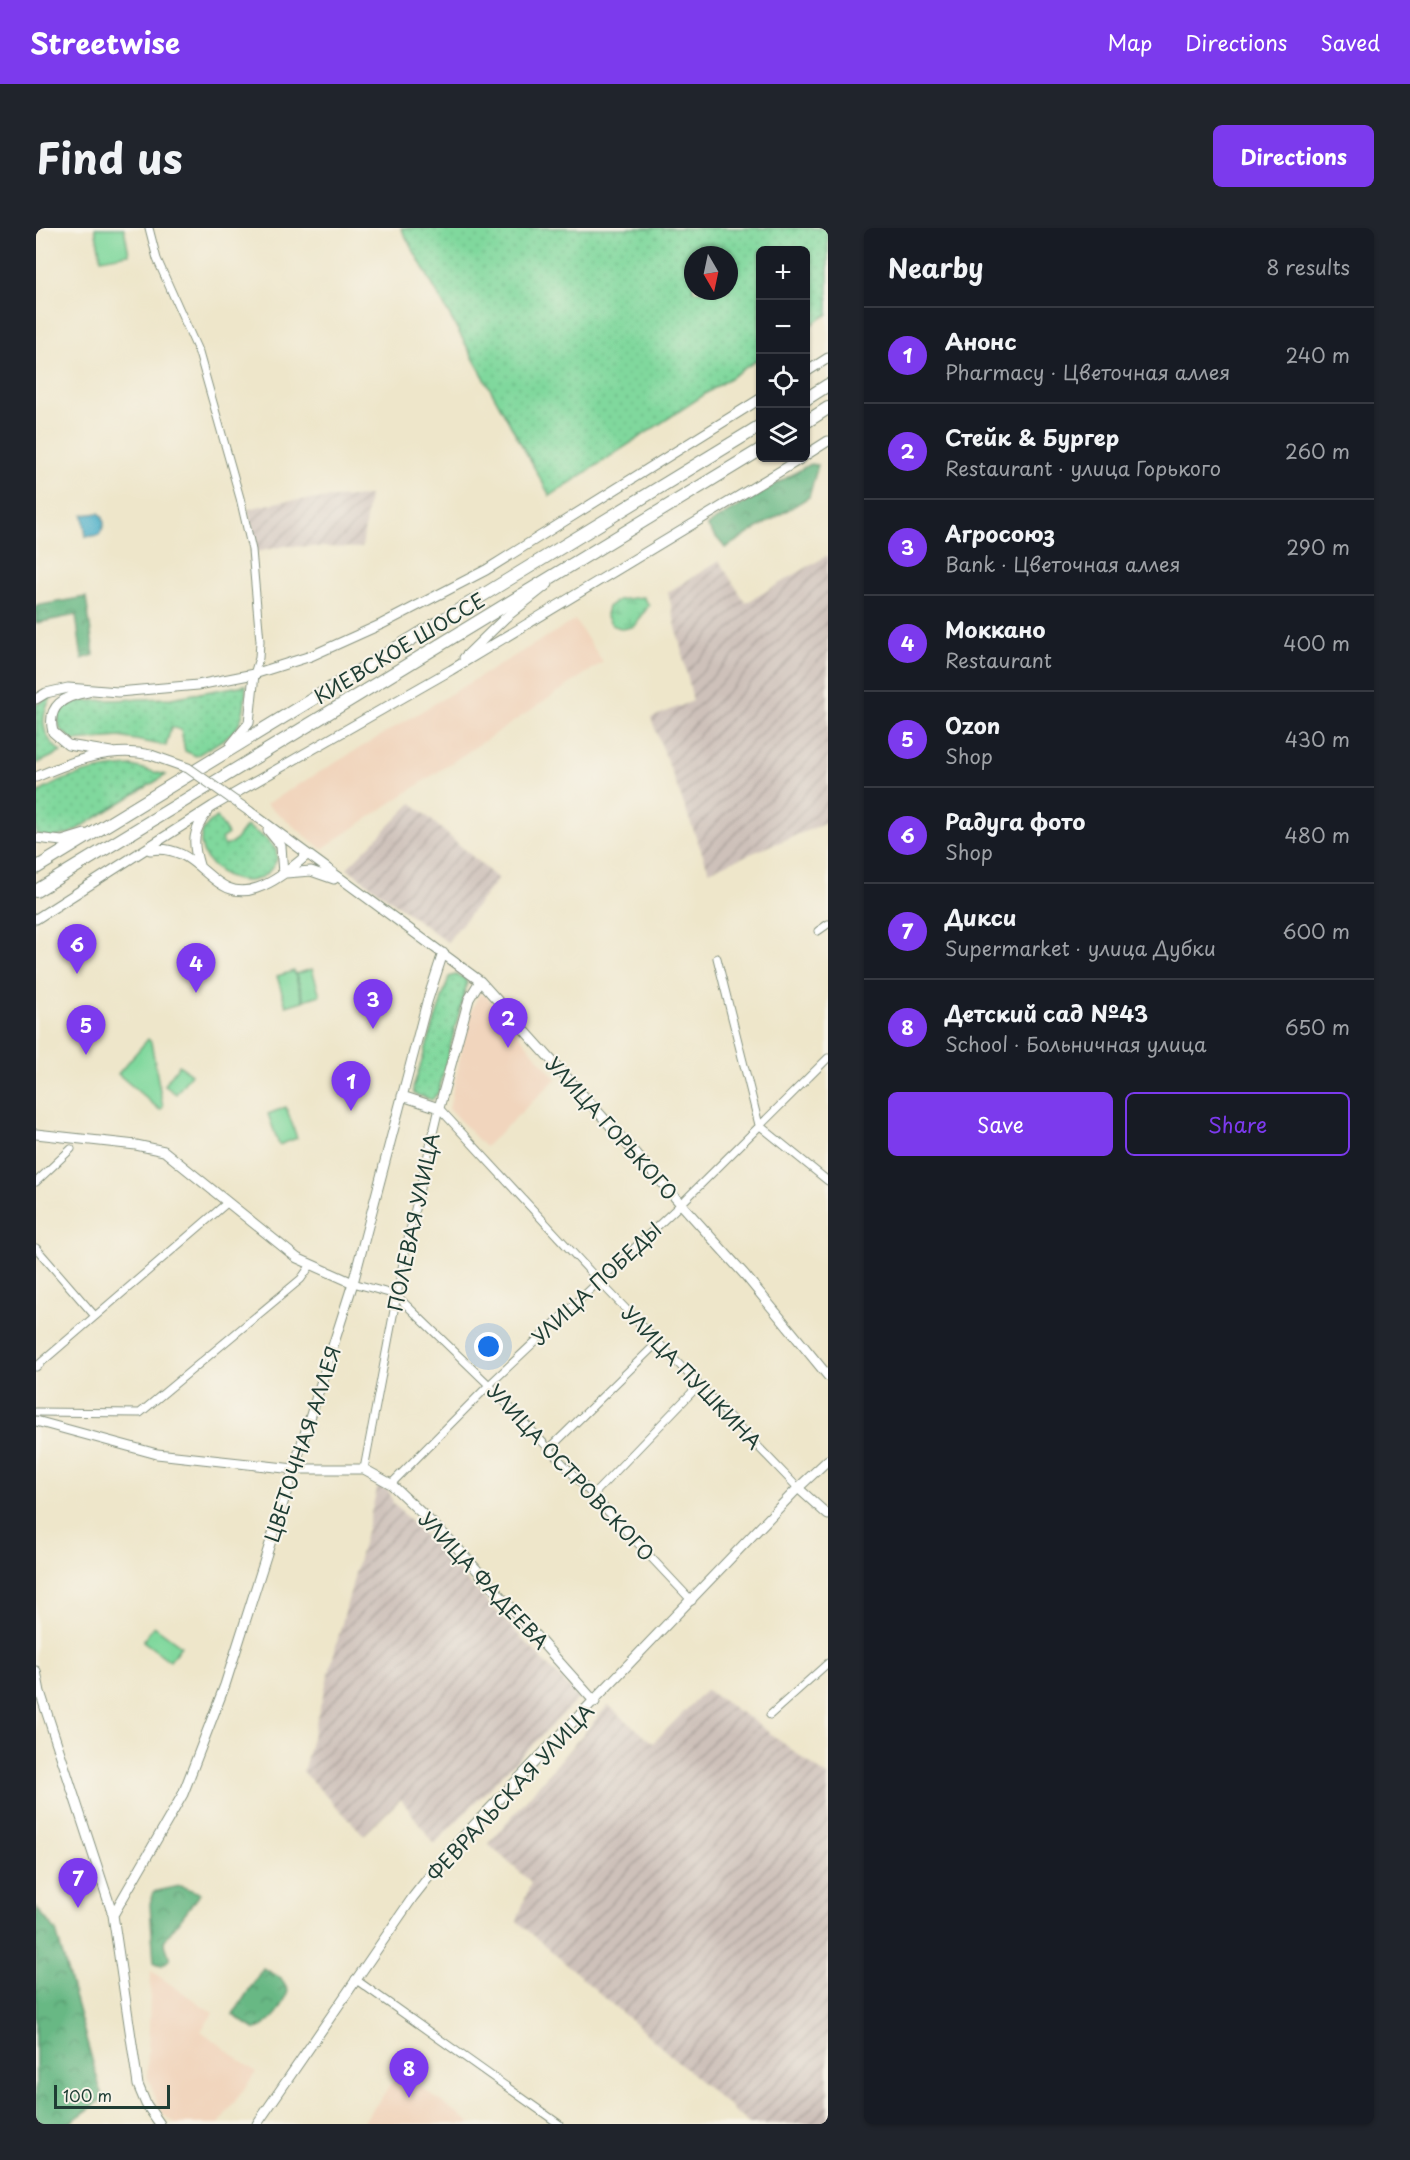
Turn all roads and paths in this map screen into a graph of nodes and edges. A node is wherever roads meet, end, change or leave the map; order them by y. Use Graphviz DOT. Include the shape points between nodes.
graph roads {
  1 [pos="148,228"];
  2 [pos="828,358"];
  3 [pos="810,369"];
  4 [pos="828,385"];
  5 [pos="810,396"];
  6 [pos="756,401"];
  7 [pos="828,408"];
  8 [pos="828,416"];
  9 [pos="810,420"];
  10 [pos="810,422"];
  11 [pos="756,428"];
  12 [pos="828,441"];
  13 [pos="756,452"];
  14 [pos="810,452"];
  15 [pos="794,462"];
  16 [pos="564,571"];
  17 [pos="451,670"];
  18 [pos="254,674"];
  19 [pos="97,691"];
  20 [pos="36,699"];
  21 [pos="111,752"];
  22 [pos="222,755"];
  23 [pos="36,779"];
  24 [pos="213,806"];
  25 [pos="249,811"];
  26 [pos="104,826"];
  27 [pos="36,838"];
  28 [pos="144,851"];
  29 [pos="307,855"];
  30 [pos="199,865"];
  31 [pos="36,868"];
  32 [pos="283,874"];
  33 [pos="344,883"];
  34 [pos="36,891"];
  35 [pos="36,919"];
  36 [pos="828,924"];
  37 [pos="818,931"];
  38 [pos="442,953"];
  39 [pos="717,958"];
  40 [pos="480,981"];
  41 [pos="828,1058"];
  42 [pos="402,1096"];
  43 [pos="439,1108"];
  44 [pos="759,1125"];
  45 [pos="36,1134"];
  46 [pos="71,1149"];
  47 [pos="828,1181"];
  48 [pos="36,1182"];
  49 [pos="228,1202"];
  50 [pos="681,1204"];
  51 [pos="36,1248"];
  52 [pos="310,1266"];
  53 [pos="598,1280"];
  54 [pos="353,1284"];
  55 [pos="396,1294"];
  56 [pos="95,1316"];
  57 [pos="658,1342"];
  58 [pos="36,1367"];
  59 [pos="828,1376"];
  60 [pos="489,1385"];
  61 [pos="699,1385"];
  62 [pos="36,1412"];
  63 [pos="36,1421"];
  64 [pos="549,1449"];
  65 [pos="828,1460"];
  66 [pos="294,1469"];
  67 [pos="364,1469"];
  68 [pos="391,1484"];
  69 [pos="798,1488"];
  70 [pos="592,1495"];
  71 [pos="828,1515"];
  72 [pos="692,1601"];
  73 [pos="828,1663"];
  74 [pos="36,1671"];
  75 [pos="595,1702"];
  76 [pos="770,1714"];
  77 [pos="113,1915"];
  78 [pos="355,1979"];
  79 [pos="160,2124"];
  80 [pos="256,2124"];
  81 [pos="559,2124"];
  1 -- 18 [label="street" via="157,259 199,353 240,498 252,550 260,641 260,658"];
  2 -- 3 [label="main road"];
  4 -- 5 [label="highway"];
  6 -- 18 [label="main road" via="478,574 355,637"];
  7 -- 9 [label="highway"];
  8 -- 10 [label="main road"];
  11 -- 22 [label="highway, КИЕВСКОЕ ШОССЕ"];
  12 -- 14 [label="main road"];
  13 -- 16 [label="highway, КИЕВСКОЕ ШОССЕ"];
  15 -- 17 [label="main road"];
  16 -- 17 [label="main road" via="505,618"];
  16 -- 34 [label="highway, КИЕВСКОЕ ШОССЕ"];
  17 -- 24 [label="main road"];
  18 -- 19 [label="main road" via="182,687"];
  18 -- 22 [label="main road" via="249,723"];
  19 -- 20 [label="main road" via="68,688"];
  19 -- 21 [label="main road" via="62,699 53,713 52,727 68,745"];
  21 -- 23 [label="main road" via="80,759"];
  21 -- 25 [label="main road, bridge" via="151,755 188,768"];
  22 -- 26 [label="highway, КИЕВСКОЕ ШОССЕ"];
  24 -- 28 [label="main road"];
  24 -- 30 [label="main road" via="194,834"];
  25 -- 29 [label="main road"];
  25 -- 32 [label="main road" via="281,846"];
  26 -- 27 [label="main road" via="62,841"];
  26 -- 31 [label="highway, КИЕВСКОЕ ШОССЕ"];
  28 -- 30 [label="main road" via="173,849"];
  28 -- 35 [label="main road"];
  29 -- 32 [label="main road"];
  29 -- 33 [label="main road"];
  30 -- 32 [label="main road" via="217,882 236,891 260,888"];
  32 -- 33 [label="main road" via="310,871"];
  33 -- 38 [label="main road, УЛИЦА ГОРЬКОГО"];
  36 -- 37 [label="street"];
  38 -- 40 [label="main road, УЛИЦА ГОРЬКОГО"];
  38 -- 42 [label="main road, ЦВЕТОЧНАЯ АЛЛЕЯ"];
  39 -- 44 [label="street"];
  40 -- 43 [label="main road, ПОЛЕВАЯ УЛИЦА" via="469,999"];
  40 -- 50 [label="main road, УЛИЦА ГОРЬКОГО"];
  41 -- 44 [label="street, УЛИЦА ПОБЕДЫ"];
  42 -- 43 [label="main road"];
  42 -- 54 [label="main road, ЦВЕТОЧНАЯ АЛЛЕЯ"];
  43 -- 53 [label="street, УЛИЦА ПУШКИНА"];
  43 -- 55 [label="street, ПОЛЕВАЯ УЛИЦА"];
  44 -- 47 [label="street"];
  44 -- 50 [label="street, УЛИЦА ПОБЕДЫ"];
  45 -- 49 [label="main road" via="164,1151"];
  46 -- 48 [label="street"];
  49 -- 52 [label="main road"];
  49 -- 56 [label="street"];
  50 -- 53 [label="street, УЛИЦА ПОБЕДЫ"];
  50 -- 59 [label="main road, УЛИЦА ГОРЬКОГО"];
  51 -- 56 [label="street"];
  52 -- 54 [label="main road"];
  52 -- 62 [label="street" via="301,1279 140,1413"];
  53 -- 57 [label="street, УЛИЦА ПУШКИНА"];
  53 -- 60 [label="street, УЛИЦА ПОБЕДЫ"];
  54 -- 55 [label="street"];
  54 -- 66 [label="main road, ЦВЕТОЧНАЯ АЛЛЕЯ"];
  55 -- 60 [label="street, УЛИЦА ОСТРОВСКОГО"];
  55 -- 67 [label="street, ПОЛЕВАЯ УЛИЦА"];
  56 -- 58 [label="street"];
  57 -- 61 [label="street, УЛИЦА ПУШКИНА"];
  57 -- 64 [label="street"];
  60 -- 64 [label="street, УЛИЦА ОСТРОВСКОГО"];
  60 -- 68 [label="street, УЛИЦА ПОБЕДЫ"];
  61 -- 69 [label="street, УЛИЦА ПУШКИНА"];
  61 -- 70 [label="street"];
  63 -- 66 [label="main road" via="157,1454"];
  64 -- 70 [label="street, УЛИЦА ОСТРОВСКОГО"];
  65 -- 69 [label="main road, ФЕВРАЛЬСКАЯ УЛИЦА"];
  66 -- 67 [label="main road"];
  66 -- 77 [label="main road, ЦВЕТОЧНАЯ АЛЛЕЯ" via="192,1777"];
  67 -- 68 [label="main road, УЛИЦА ФАДЕЕВА"];
  68 -- 75 [label="main road, УЛИЦА ФАДЕЕВА" via="452,1542"];
  69 -- 71 [label="main road"];
  69 -- 72 [label="main road, ФЕВРАЛЬСКАЯ УЛИЦА"];
  70 -- 72 [label="street, УЛИЦА ОСТРОВСКОГО"];
  72 -- 75 [label="main road, ФЕВРАЛЬСКАЯ УЛИЦА"];
  73 -- 76 [label="street"];
  74 -- 77 [label="main road"];
  75 -- 78 [label="main road, ФЕВРАЛЬСКАЯ УЛИЦА" via="450,1850"];
  77 -- 79 [label="main road" via="138,2085"];
  78 -- 80 [label="main road, ФЕВРАЛЬСКАЯ УЛИЦА"];
  78 -- 81 [label="street"];
}
